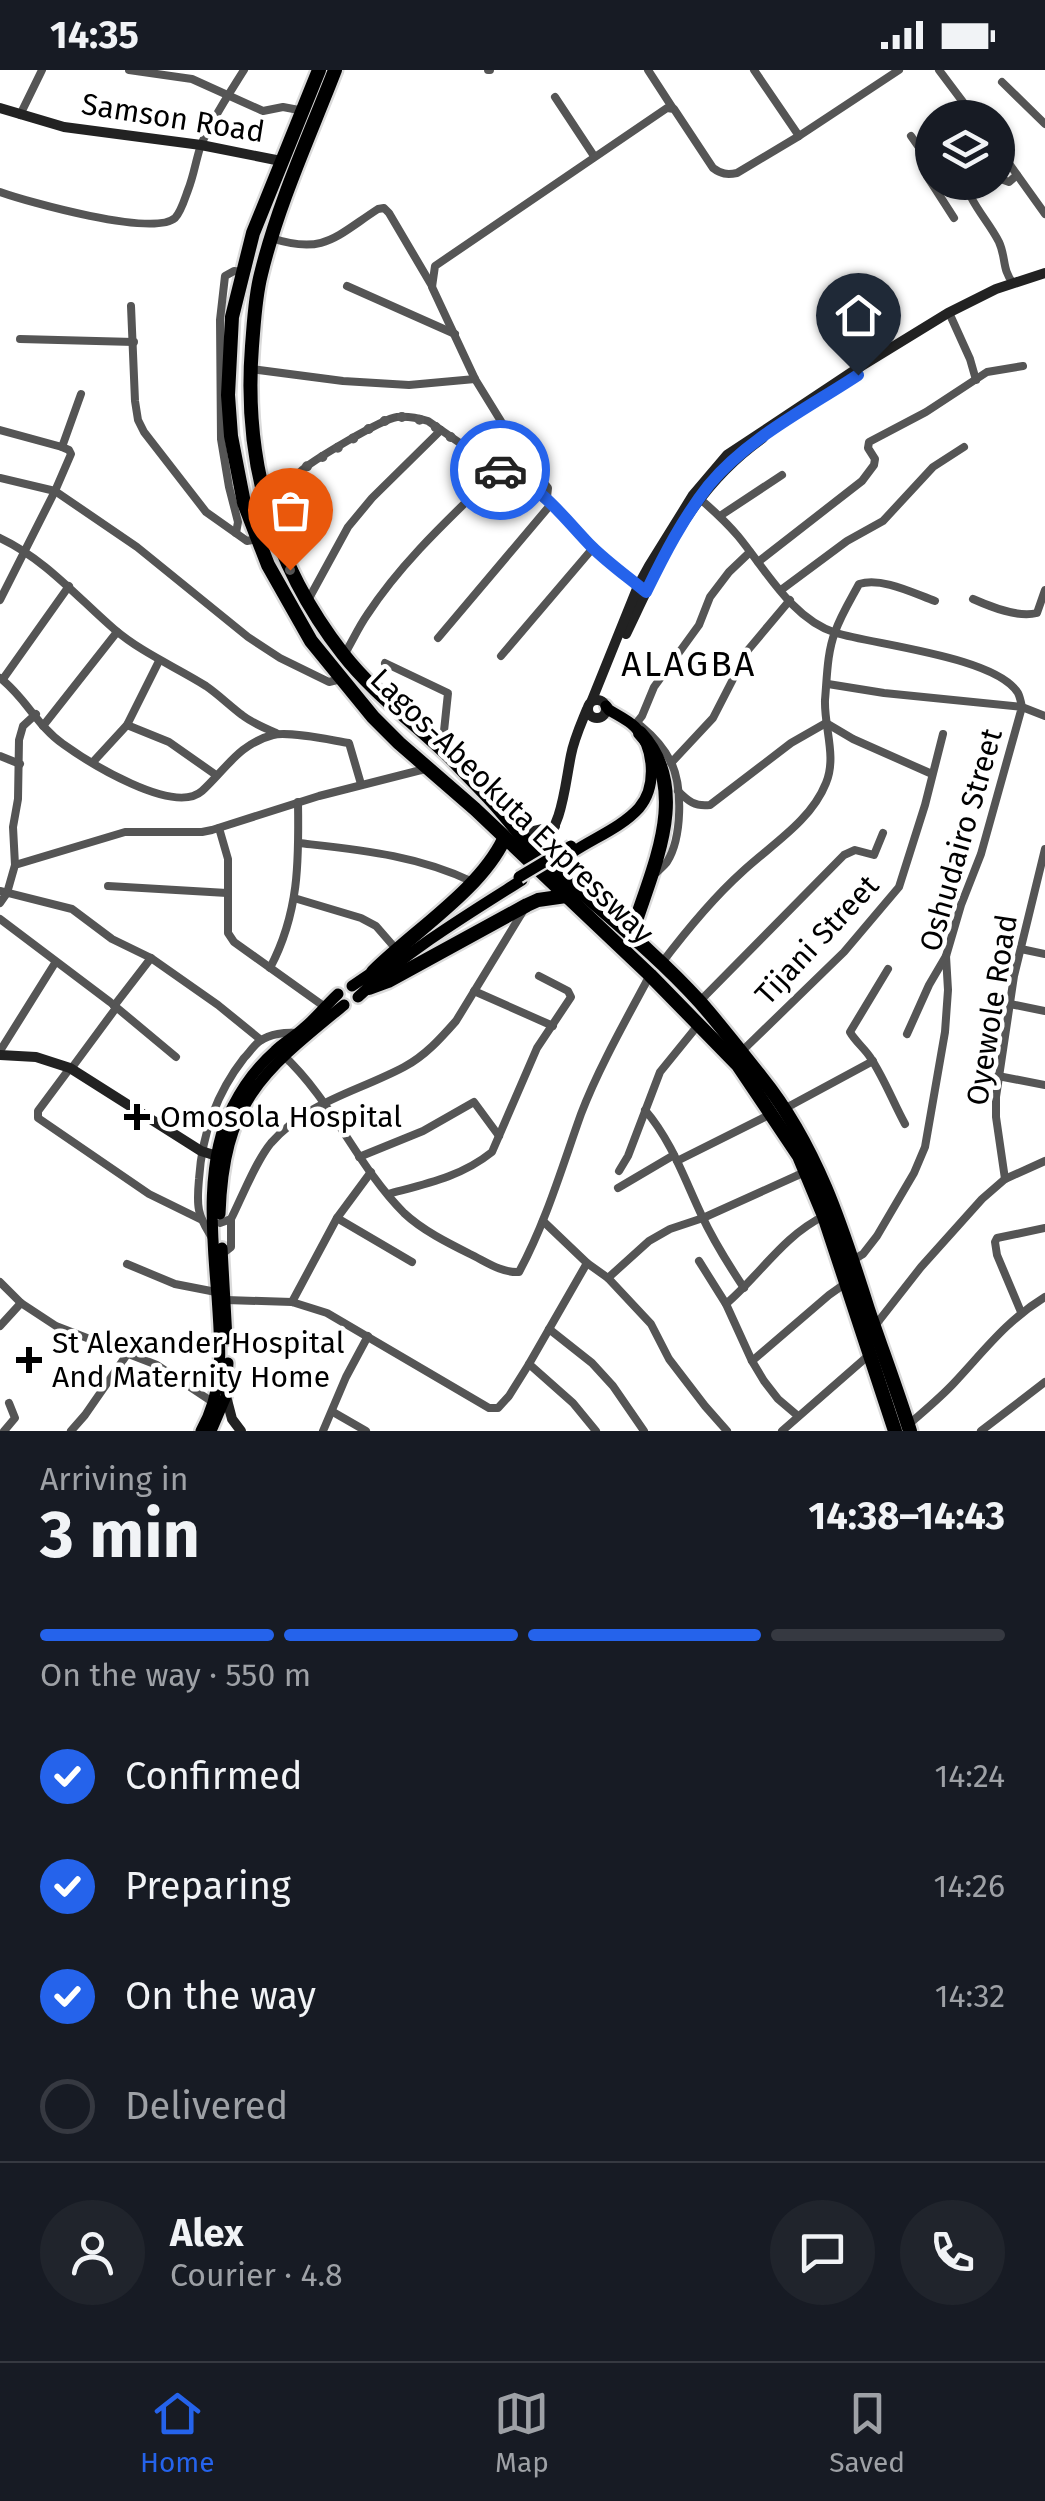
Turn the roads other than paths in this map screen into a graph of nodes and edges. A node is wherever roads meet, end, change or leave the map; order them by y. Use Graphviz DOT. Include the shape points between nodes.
graph roads {
  1 [pos="42,70"];
  2 [pos="129,70"];
  3 [pos="244,70"];
  4 [pos="320,70"];
  5 [pos="336,70"];
  6 [pos="648,70"];
  7 [pos="754,70"];
  8 [pos="899,70"];
  9 [pos="940,70"];
  10 [pos="1002,82"];
  11 [pos="228,96"];
  12 [pos="555,97"];
  13 [pos="962,100"];
  14 [pos="672,107"];
  15 [pos="0,108"];
  16 [pos="304,112"];
  17 [pos="20,115"];
  18 [pos="1045,124"];
  19 [pos="799,136"];
  20 [pos="911,136"];
  21 [pos="915,141"];
  22 [pos="201,145"];
  23 [pos="594,156"];
  24 [pos="281,161"];
  25 [pos="1015,172"];
  26 [pos="1017,175"];
  27 [pos="0,192"];
  28 [pos="942,200"];
  29 [pos="973,200"];
  30 [pos="1045,214"];
  31 [pos="954,218"];
  32 [pos="272,237"];
  33 [pos="242,272"];
  34 [pos="1045,276"];
  35 [pos="1013,283"];
  36 [pos="348,286"];
  37 [pos="432,286"];
  38 [pos="982,299"];
  39 [pos="131,306"];
  40 [pos="951,318"];
  41 [pos="454,334"];
  42 [pos="20,339"];
  43 [pos="134,342"];
  44 [pos="1022,366"];
  45 [pos="250,369"];
  46 [pos="475,379"];
  47 [pos="976,380"];
  48 [pos="81,394"];
  49 [pos="0,430"];
  50 [pos="441,430"];
  51 [pos="62,447"];
  52 [pos="964,447"];
  53 [pos="500,470"];
  54 [pos="782,475"];
  55 [pos="0,478"];
  56 [pos="55,491"];
  57 [pos="700,498"];
  58 [pos="549,500"];
  59 [pos="266,506"];
  60 [pos="720,516"];
  61 [pos="236,532"];
  62 [pos="0,538"];
  63 [pos="257,539"];
  64 [pos="593,548"];
  65 [pos="24,550"];
  66 [pos="750,552"];
  67 [pos="758,562"];
  68 [pos="70,586"];
  69 [pos="642,589"];
  70 [pos="781,590"];
  71 [pos="1045,590"];
  72 [pos="0,600"];
  73 [pos="790,600"];
  74 [pos="973,600"];
  75 [pos="936,601"];
  76 [pos="307,602"];
  77 [pos="117,632"];
  78 [pos="835,632"];
  79 [pos="438,638"];
  80 [pos="344,656"];
  81 [pos="500,656"];
  82 [pos="160,662"];
  83 [pos="385,663"];
  84 [pos="2,679"];
  85 [pos="341,679"];
  86 [pos="828,684"];
  87 [pos="597,708"];
  88 [pos="1022,708"];
  89 [pos="36,714"];
  90 [pos="1045,716"];
  91 [pos="826,723"];
  92 [pos="127,725"];
  93 [pos="42,726"];
  94 [pos="637,727"];
  95 [pos="277,733"];
  96 [pos="943,734"];
  97 [pos="442,750"];
  98 [pos="0,756"];
  99 [pos="93,762"];
  100 [pos="671,762"];
  101 [pos="20,764"];
  102 [pos="428,768"];
  103 [pos="932,774"];
  104 [pos="216,775"];
  105 [pos="361,784"];
  106 [pos="678,791"];
  107 [pos="298,802"];
  108 [pos="0,822"];
  109 [pos="13,826"];
  110 [pos="555,826"];
  111 [pos="218,828"];
  112 [pos="882,833"];
  113 [pos="520,834"];
  114 [pos="504,839"];
  115 [pos="299,843"];
  116 [pos="572,849"];
  117 [pos="1045,850"];
  118 [pos="537,853"];
  119 [pos="14,865"];
  120 [pos="651,878"];
  121 [pos="521,879"];
  122 [pos="474,882"];
  123 [pos="108,886"];
  124 [pos="3,892"];
  125 [pos="228,893"];
  126 [pos="566,896"];
  127 [pos="294,898"];
  128 [pos="0,903"];
  129 [pos="527,904"];
  130 [pos="0,919"];
  131 [pos="631,936"];
  132 [pos="396,949"];
  133 [pos="1021,949"];
  134 [pos="1045,954"];
  135 [pos="946,956"];
  136 [pos="151,958"];
  137 [pos="55,962"];
  138 [pos="270,968"];
  139 [pos="655,969"];
  140 [pos="888,970"];
  141 [pos="373,972"];
  142 [pos="538,976"];
  143 [pos="360,990"];
  144 [pos="474,991"];
  145 [pos="341,1000"];
  146 [pos="699,1002"];
  147 [pos="1010,1004"];
  148 [pos="115,1007"];
  149 [pos="325,1007"];
  150 [pos="1045,1011"];
  151 [pos="699,1024"];
  152 [pos="552,1026"];
  153 [pos="298,1033"];
  154 [pos="907,1034"];
  155 [pos="260,1040"];
  156 [pos="0,1053"];
  157 [pos="740,1053"];
  158 [pos="283,1055"];
  159 [pos="176,1058"];
  160 [pos="872,1061"];
  161 [pos="70,1069"];
  162 [pos="998,1076"];
  163 [pos="1045,1084"];
  164 [pos="322,1102"];
  165 [pos="646,1110"];
  166 [pos="778,1111"];
  167 [pos="904,1124"];
  168 [pos="499,1136"];
  169 [pos="201,1151"];
  170 [pos="217,1156"];
  171 [pos="360,1158"];
  172 [pos="675,1158"];
  173 [pos="1045,1161"];
  174 [pos="619,1171"];
  175 [pos="371,1172"];
  176 [pos="805,1172"];
  177 [pos="1005,1179"];
  178 [pos="618,1188"];
  179 [pos="388,1194"];
  180 [pos="824,1216"];
  181 [pos="337,1218"];
  182 [pos="702,1218"];
  183 [pos="216,1221"];
  184 [pos="543,1221"];
  185 [pos="1045,1228"];
  186 [pos="852,1260"];
  187 [pos="699,1261"];
  188 [pos="412,1262"];
  189 [pos="588,1263"];
  190 [pos="128,1264"];
  191 [pos="608,1278"];
  192 [pos="0,1282"];
  193 [pos="846,1284"];
  194 [pos="744,1288"];
  195 [pos="221,1296"];
  196 [pos="1045,1297"];
  197 [pos="292,1302"];
  198 [pos="21,1303"];
  199 [pos="726,1304"];
  200 [pos="1021,1312"];
  201 [pos="0,1326"];
  202 [pos="874,1327"];
  203 [pos="549,1329"];
  204 [pos="368,1336"];
  205 [pos="128,1353"];
  206 [pos="871,1353"];
  207 [pos="752,1361"];
  208 [pos="528,1364"];
  209 [pos="1045,1382"];
  210 [pos="220,1399"];
  211 [pos="9,1402"];
  212 [pos="332,1412"];
  213 [pos="798,1416"];
  214 [pos="904,1429"];
  215 [pos="4,1431"];
  216 [pos="71,1431"];
  217 [pos="200,1431"];
  218 [pos="210,1431"];
  219 [pos="241,1431"];
  220 [pos="323,1431"];
  221 [pos="366,1431"];
  222 [pos="596,1431"];
  223 [pos="644,1431"];
  224 [pos="727,1431"];
  225 [pos="782,1431"];
  226 [pos="981,1431"];
  1 -- 17 [label="street"];
  2 -- 11 [label="street" via="192,79"];
  3 -- 11 [label="street"];
  4 -- 16 [label="highway, Lagos-Abeokuta Expressway"];
  5 -- 32 [label="highway, Lagos-Abeokuta Expressway"];
  6 -- 14 [label="street"];
  7 -- 19 [label="street"];
  8 -- 19 [label="street"];
  9 -- 13 [label="street"];
  10 -- 18 [label="street"];
  11 -- 16 [label="street" via="263,111"];
  11 -- 22 [label="street"];
  12 -- 23 [label="street"];
  14 -- 19 [label="street" via="712,168 728,175"];
  14 -- 23 [label="street"];
  15 -- 17 [label="main road, Samson Road"];
  16 -- 24 [label="highway, Lagos-Abeokuta Expressway"];
  17 -- 22 [label="main road, Samson Road"];
  20 -- 21 [label="street"];
  22 -- 24 [label="main road, Samson Road"];
  22 -- 27 [label="street" via="177,216 166,222 85,216"];
  23 -- 37 [label="street" via="435,266"];
  24 -- 33 [label="highway, Lagos-Abeokuta Expressway"];
  25 -- 26 [label="street"];
  26 -- 30 [label="street"];
  28 -- 31 [label="street"];
  29 -- 35 [label="street"];
  32 -- 37 [label="street" via="294,246 324,243 384,208"];
  32 -- 45 [label="highway, Lagos-Abeokuta Expressway" via="260,276"];
  33 -- 61 [label="street" via="225,276 220,342 222,439"];
  33 -- 63 [label="highway, Lagos-Abeokuta Expressway" via="232,317 230,422"];
  34 -- 35 [label="main road"];
  34 -- 38 [label="main road"];
  35 -- 38 [label="main road"];
  36 -- 41 [label="street"];
  37 -- 41 [label="street"];
  38 -- 40 [label="main road"];
  38 -- 69 [label="main road" via="916,332 727,455 683,510"];
  39 -- 43 [label="street"];
  40 -- 47 [label="street"];
  40 -- 57 [label="main road" via="773,431"];
  41 -- 46 [label="street"];
  42 -- 43 [label="street"];
  43 -- 61 [label="street" via="135,401 144,432 206,512"];
  44 -- 47 [label="street"];
  45 -- 46 [label="street" via="409,385"];
  45 -- 59 [label="highway, Lagos-Abeokuta Expressway" via="254,450"];
  46 -- 58 [label="street" via="548,488"];
  47 -- 67 [label="street" via="868,442 875,459 862,481"];
  48 -- 51 [label="street"];
  49 -- 51 [label="street"];
  50 -- 53 [label="street"];
  50 -- 59 [label="street" via="410,417 377,424 301,470"];
  50 -- 76 [label="street" via="348,527"];
  51 -- 56 [label="street" via="70,454"];
  52 -- 70 [label="street" via="933,467 882,520"];
  53 -- 58 [label="street"];
  53 -- 80 [label="street" via="392,580"];
  54 -- 60 [label="street"];
  55 -- 56 [label="street"];
  56 -- 65 [label="street"];
  56 -- 85 [label="street" via="263,647 329,682"];
  57 -- 60 [label="street"];
  57 -- 69 [label="main road"];
  58 -- 64 [label="street"];
  58 -- 79 [label="street"];
  59 -- 76 [label="highway, Lagos-Abeokuta Expressway"];
  60 -- 66 [label="street"];
  61 -- 63 [label="street"];
  62 -- 65 [label="street"];
  63 -- 85 [label="highway, Lagos-Abeokuta Expressway" via="311,641"];
  64 -- 69 [label="street"];
  64 -- 81 [label="street"];
  65 -- 68 [label="street"];
  65 -- 72 [label="street"];
  66 -- 67 [label="street"];
  66 -- 94 [label="street" via="710,598"];
  67 -- 70 [label="street"];
  68 -- 77 [label="street"];
  68 -- 84 [label="street"];
  69 -- 87 [label="main road"];
  70 -- 73 [label="street"];
  71 -- 74 [label="street" via="1037,613 1027,616"];
  73 -- 78 [label="street"];
  73 -- 100 [label="street" via="748,650 713,718"];
  75 -- 78 [label="street" via="862,582"];
  76 -- 80 [label="highway, Lagos-Abeokuta Expressway"];
  77 -- 82 [label="street"];
  77 -- 93 [label="street"];
  78 -- 86 [label="street"];
  78 -- 88 [label="street" via="990,671 1017,692"];
  80 -- 97 [label="highway, Lagos-Abeokuta Expressway"];
  82 -- 92 [label="street"];
  82 -- 95 [label="street"];
  83 -- 97 [label="street" via="448,692"];
  84 -- 89 [label="street"];
  85 -- 102 [label="highway, Lagos-Abeokuta Expressway"];
  86 -- 88 [label="street"];
  86 -- 91 [label="street"];
  87 -- 94 [label="main road"];
  87 -- 110 [label="main road" via="577,732"];
  87 -- 116 [label="main road" via="632,734 644,760 644,781 624,814"];
  88 -- 90 [label="street"];
  88 -- 135 [label="street, Oshudairo Street"];
  89 -- 93 [label="street"];
  89 -- 101 [label="street" via="23,726"];
  91 -- 103 [label="street"];
  91 -- 106 [label="street" via="710,805 692,804"];
  91 -- 139 [label="street" via="830,757 824,789"];
  92 -- 99 [label="street"];
  92 -- 104 [label="street" via="169,742"];
  93 -- 99 [label="street"];
  94 -- 100 [label="street"];
  94 -- 116 [label="main road" via="652,768 644,800 622,822"];
  94 -- 120 [label="highway" via="654,750 666,786"];
  95 -- 104 [label="street" via="248,746"];
  95 -- 105 [label="street" via="349,743"];
  96 -- 103 [label="street, Tijani Street"];
  97 -- 113 [label="highway, Lagos-Abeokuta Expressway"];
  98 -- 101 [label="street"];
  99 -- 104 [label="street" via="162,795 196,796"];
  100 -- 106 [label="street"];
  101 -- 109 [label="street"];
  102 -- 105 [label="street"];
  102 -- 114 [label="highway, Lagos-Abeokuta Expressway"];
  103 -- 157 [label="street, Tijani Street" via="899,887 844,952"];
  105 -- 107 [label="street"];
  106 -- 120 [label="street" via="675,840 667,863"];
  107 -- 111 [label="street"];
  107 -- 115 [label="street"];
  108 -- 109 [label="street"];
  109 -- 119 [label="street"];
  110 -- 113 [label="main road"];
  110 -- 118 [label="main road"];
  111 -- 119 [label="street" via="125,832"];
  111 -- 125 [label="street" via="228,858"];
  112 -- 146 [label="street" via="874,855 849,851"];
  113 -- 118 [label="highway, Lagos-Abeokuta Expressway"];
  114 -- 122 [label="highway"];
  114 -- 126 [label="highway, Lagos-Abeokuta Expressway"];
  115 -- 122 [label="street" via="431,864"];
  115 -- 127 [label="street"];
  116 -- 121 [label="main road, bridge"];
  117 -- 133 [label="street, Oyewole Road"];
  118 -- 131 [label="highway, Lagos-Abeokuta Expressway"];
  119 -- 124 [label="street"];
  120 -- 131 [label="highway"];
  121 -- 141 [label="main road"];
  121 -- 143 [label="main road"];
  122 -- 132 [label="highway"];
  123 -- 125 [label="street"];
  124 -- 128 [label="street"];
  124 -- 136 [label="street" via="72,909 112,940"];
  125 -- 138 [label="street" via="228,933"];
  126 -- 129 [label="highway"];
  126 -- 139 [label="highway, Lagos-Abeokuta Expressway"];
  127 -- 132 [label="street" via="361,918"];
  127 -- 138 [label="street"];
  129 -- 143 [label="highway"];
  129 -- 144 [label="street"];
  130 -- 137 [label="street"];
  131 -- 139 [label="highway, Lagos-Abeokuta Expressway"];
  132 -- 141 [label="highway"];
  133 -- 134 [label="street"];
  133 -- 147 [label="street, Oyewole Road"];
  135 -- 154 [label="street"];
  135 -- 186 [label="street, Oshudairo Street" via="945,1032 926,1147 878,1236"];
  136 -- 148 [label="street"];
  136 -- 155 [label="street"];
  137 -- 148 [label="street"];
  137 -- 156 [label="street"];
  138 -- 149 [label="street"];
  139 -- 146 [label="highway, Lagos-Abeokuta Expressway"];
  139 -- 151 [label="highway, Lagos-Abeokuta Expressway"];
  139 -- 184 [label="street" via="582,1112"];
  140 -- 160 [label="street" via="850,1032"];
  141 -- 143 [label="main road"];
  142 -- 152 [label="street" via="571,998"];
  143 -- 145 [label="main road" via="351,1005"];
  144 -- 152 [label="street"];
  144 -- 164 [label="street" via="456,1021 421,1056"];
  145 -- 149 [label="main road"];
  145 -- 158 [label="main road"];
  146 -- 157 [label="highway, Lagos-Abeokuta Expressway"];
  147 -- 150 [label="street"];
  147 -- 162 [label="street, Oyewole Road"];
  148 -- 159 [label="street"];
  148 -- 161 [label="street"];
  149 -- 153 [label="main road"];
  151 -- 165 [label="street" via="660,1072"];
  151 -- 166 [label="highway, Lagos-Abeokuta Expressway"];
  152 -- 168 [label="street"];
  153 -- 155 [label="street"];
  153 -- 170 [label="main road" via="245,1085"];
  155 -- 169 [label="street" via="220,1095"];
  156 -- 161 [label="main road"];
  157 -- 166 [label="highway, Lagos-Abeokuta Expressway"];
  158 -- 164 [label="street"];
  158 -- 183 [label="main road" via="257,1084 234,1129"];
  160 -- 166 [label="street"];
  160 -- 167 [label="street"];
  161 -- 169 [label="main road"];
  161 -- 183 [label="street" via="38,1118 149,1194"];
  162 -- 163 [label="street"];
  162 -- 177 [label="street, Oyewole Road"];
  164 -- 171 [label="street"];
  164 -- 183 [label="street" via="267,1147"];
  165 -- 172 [label="street"];
  165 -- 174 [label="street"];
  166 -- 172 [label="street"];
  166 -- 176 [label="highway, Lagos-Abeokuta Expressway"];
  166 -- 186 [label="highway, Lagos-Abeokuta Expressway" via="821,1173"];
  168 -- 171 [label="street" via="474,1102"];
  168 -- 179 [label="street" via="492,1152 466,1170"];
  169 -- 170 [label="main road"];
  169 -- 183 [label="street" via="198,1206"];
  170 -- 183 [label="main road"];
  171 -- 175 [label="street"];
  172 -- 178 [label="street"];
  172 -- 182 [label="street"];
  173 -- 177 [label="street"];
  175 -- 179 [label="street"];
  175 -- 181 [label="street"];
  176 -- 180 [label="highway, Lagos-Abeokuta Expressway"];
  176 -- 182 [label="street"];
  177 -- 202 [label="street" via="920,1266"];
  179 -- 184 [label="street" via="406,1215 452,1245 508,1272 519,1272"];
  180 -- 193 [label="highway, Lagos-Abeokuta Expressway"];
  180 -- 194 [label="street" via="772,1255"];
  181 -- 188 [label="street"];
  181 -- 197 [label="street"];
  182 -- 191 [label="street" via="649,1242"];
  182 -- 194 [label="street"];
  183 -- 195 [label="main road"];
  183 -- 195 [label="main road"];
  184 -- 189 [label="street"];
  185 -- 200 [label="street" via="995,1242"];
  186 -- 202 [label="highway, Lagos-Abeokuta Expressway"];
  187 -- 199 [label="street"];
  189 -- 191 [label="street"];
  189 -- 203 [label="street"];
  190 -- 195 [label="street"];
  191 -- 224 [label="street" via="651,1324"];
  192 -- 198 [label="street"];
  193 -- 206 [label="highway, Lagos-Abeokuta Expressway"];
  193 -- 207 [label="street"];
  194 -- 199 [label="street"];
  195 -- 197 [label="street"];
  195 -- 210 [label="main road"];
  196 -- 200 [label="street"];
  197 -- 204 [label="street"];
  198 -- 201 [label="street"];
  198 -- 205 [label="street" via="56,1326"];
  199 -- 207 [label="street"];
  200 -- 214 [label="street"];
  202 -- 214 [label="highway, Lagos-Abeokuta Expressway"];
  203 -- 208 [label="street"];
  203 -- 223 [label="street" via="592,1363"];
  204 -- 208 [label="street" via="489,1408 498,1408"];
  204 -- 212 [label="street"];
  205 -- 210 [label="street"];
  205 -- 216 [label="street"];
  206 -- 213 [label="street"];
  206 -- 214 [label="highway, Lagos-Abeokuta Expressway"];
  207 -- 213 [label="street"];
  208 -- 222 [label="street"];
  209 -- 226 [label="street"];
  210 -- 217 [label="main road"];
  210 -- 218 [label="main road"];
  210 -- 219 [label="main road"];
  211 -- 215 [label="street" via="15,1418"];
  212 -- 220 [label="street"];
  212 -- 221 [label="street"];
  213 -- 225 [label="street"];
}
